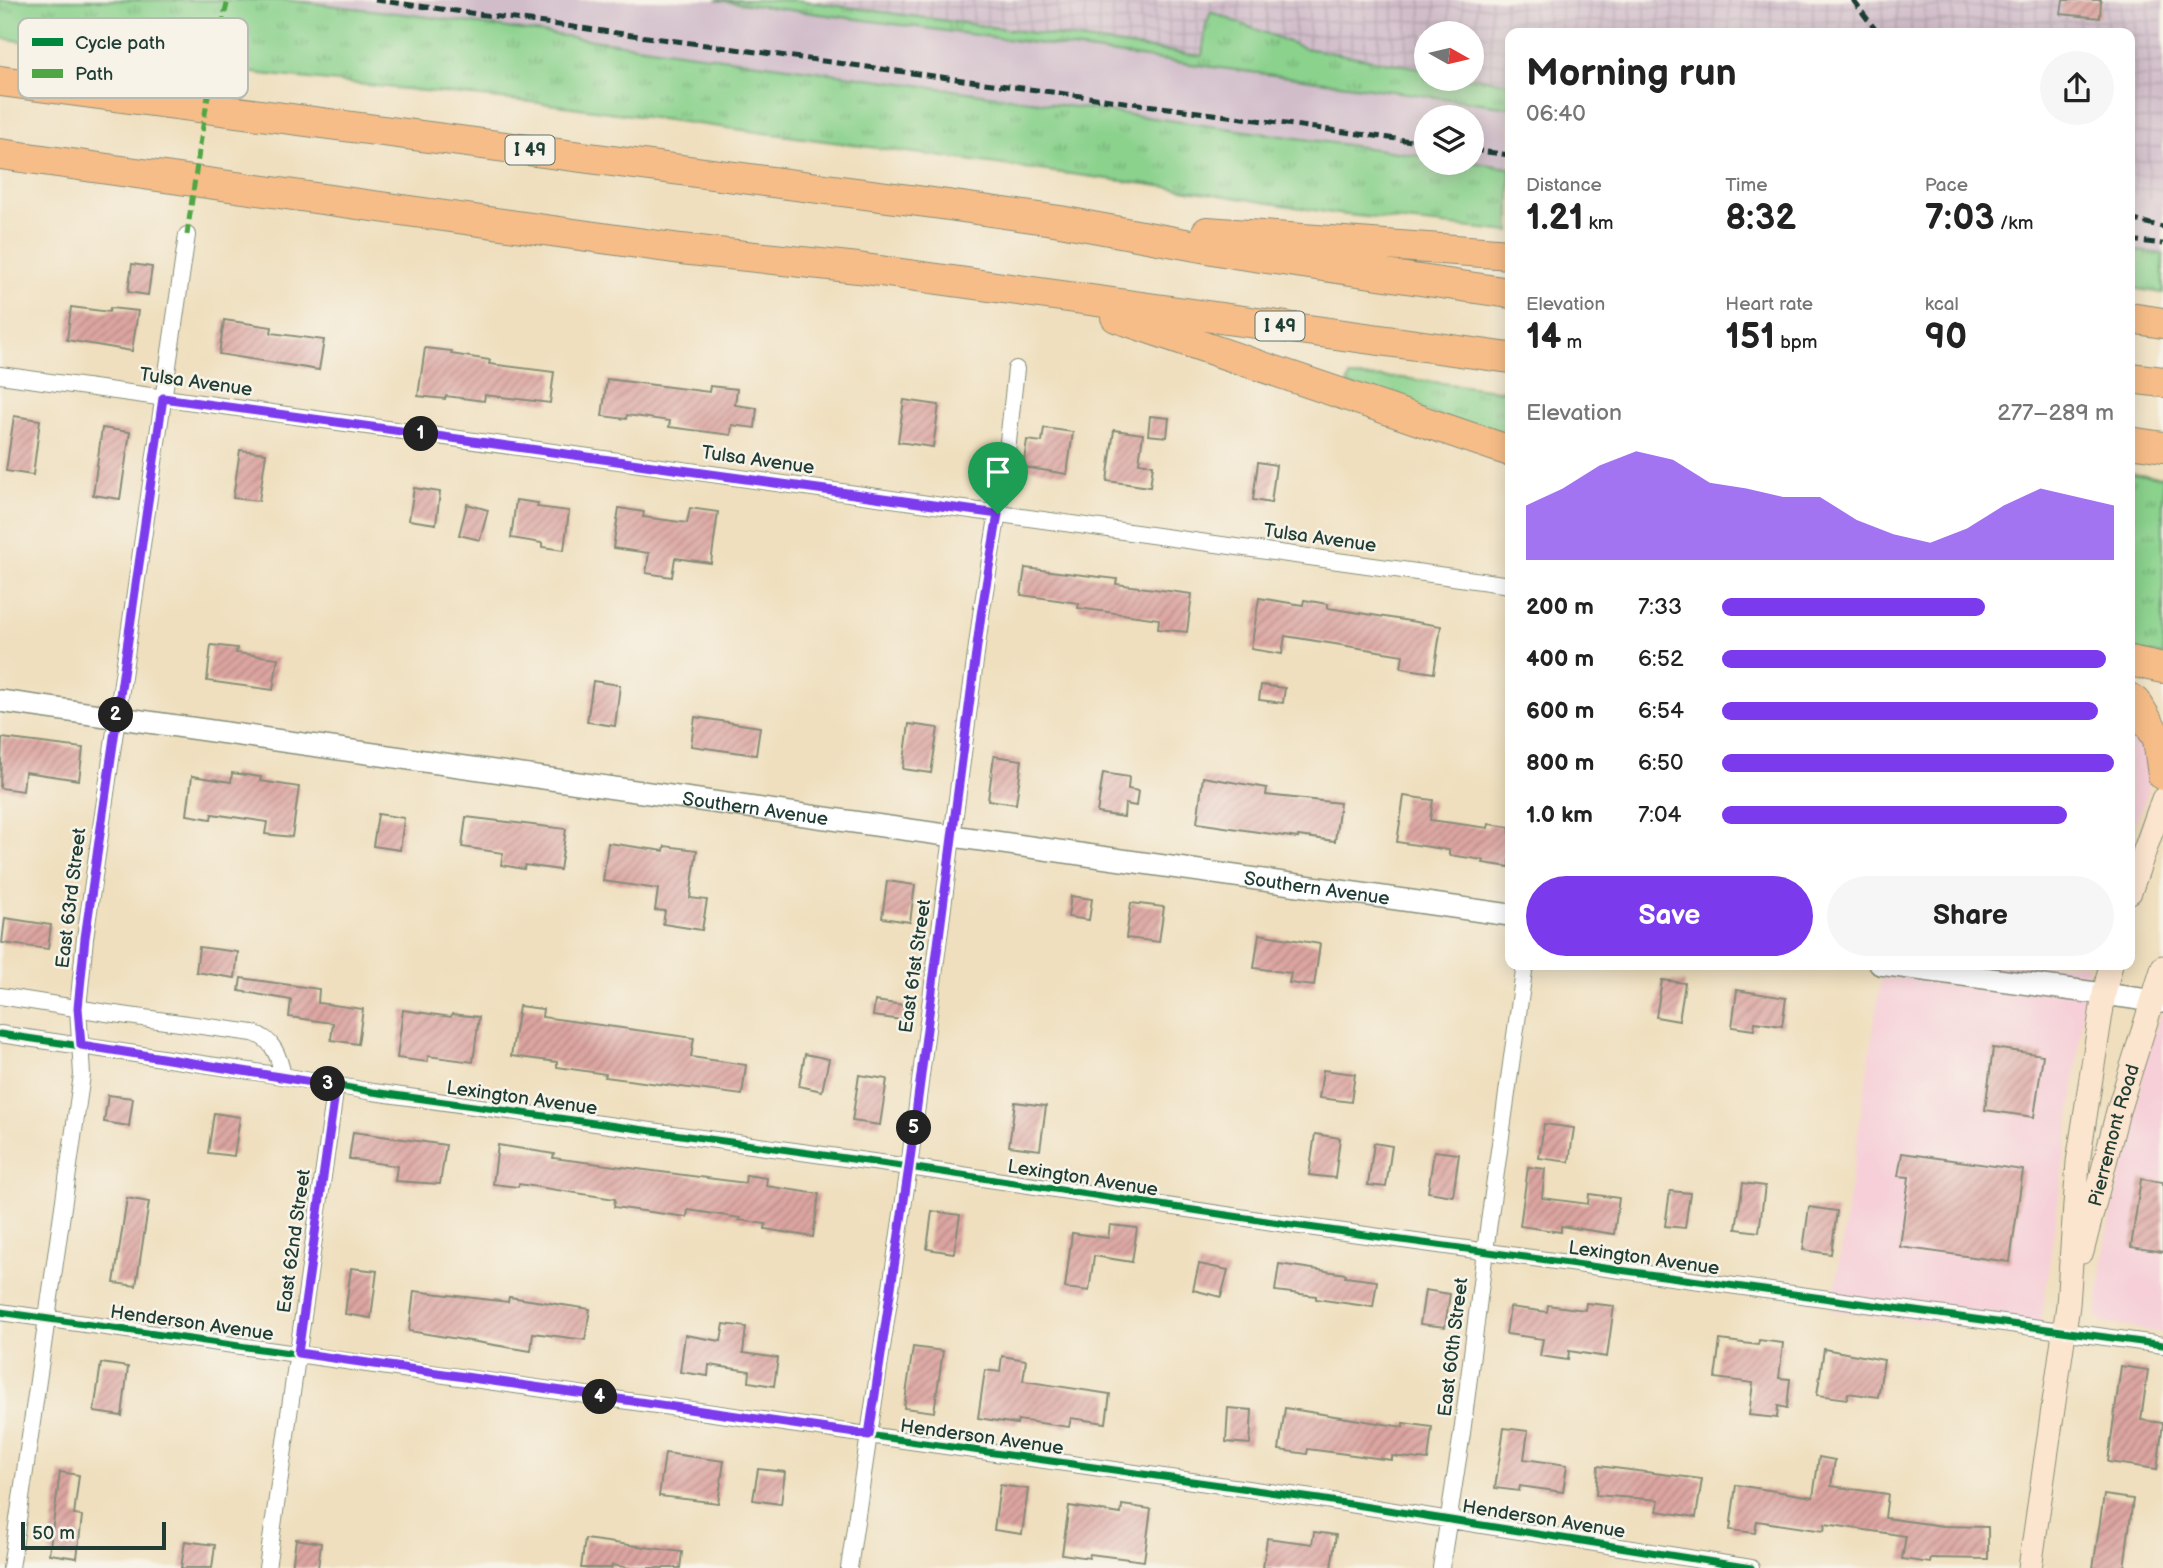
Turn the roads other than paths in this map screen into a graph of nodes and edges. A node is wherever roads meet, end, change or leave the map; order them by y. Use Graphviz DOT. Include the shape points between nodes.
graph roads {
  1 [pos="0,81"];
  2 [pos="18,83"];
  3 [pos="128,98"];
  4 [pos="0,154"];
  5 [pos="1060,221"];
  6 [pos="187,235"];
  7 [pos="1505,254"];
  8 [pos="1505,292"];
  9 [pos="1050,295"];
  10 [pos="2135,319"];
  11 [pos="2163,323"];
  12 [pos="1505,357"];
  13 [pos="1016,369"];
  14 [pos="0,375"];
  15 [pos="2135,379"];
  16 [pos="2163,382"];
  17 [pos="163,398"];
  18 [pos="2135,443"];
  19 [pos="2163,447"];
  20 [pos="1505,449"];
  21 [pos="998,514"];
  22 [pos="1505,584"];
  23 [pos="2135,662"];
  24 [pos="2163,668"];
  25 [pos="0,701"];
  26 [pos="2135,701"];
  27 [pos="116,717"];
  28 [pos="2163,775"];
  29 [pos="2163,799"];
  30 [pos="952,837"];
  31 [pos="2135,878"];
  32 [pos="1505,914"];
  33 [pos="2163,967"];
  34 [pos="1524,970"];
  35 [pos="1925,970"];
  36 [pos="2109,970"];
  37 [pos="2104,994"];
  38 [pos="0,996"];
  39 [pos="2157,1001"];
  40 [pos="78,1008"];
  41 [pos="0,1034"];
  42 [pos="81,1045"];
  43 [pos="284,1076"];
  44 [pos="336,1086"];
  45 [pos="909,1167"];
  46 [pos="1485,1251"];
  47 [pos="2068,1305"];
  48 [pos="0,1312"];
  49 [pos="46,1317"];
  50 [pos="2064,1332"];
  51 [pos="2163,1345"];
  52 [pos="298,1353"];
  53 [pos="869,1435"];
  54 [pos="1449,1518"];
  55 [pos="12,1568"];
  56 [pos="267,1568"];
  57 [pos="849,1568"];
  58 [pos="1441,1568"];
  59 [pos="1751,1568"];
  60 [pos="2031,1568"];
  1 -- 2 [label="highway, I 49"];
  3 -- 5 [label="highway, I 49"];
  4 -- 9 [label="highway, I 49" via="681,249"];
  5 -- 7 [label="highway"];
  5 -- 8 [label="highway, I 49" via="1240,254"];
  6 -- 17 [label="street, East 63rd Street"];
  9 -- 12 [label="highway, I 49"];
  9 -- 20 [label="highway"];
  10 -- 11 [label="highway"];
  13 -- 21 [label="street, East 61st Street"];
  14 -- 17 [label="street, Tulsa Avenue"];
  15 -- 16 [label="highway"];
  17 -- 21 [label="street, Tulsa Avenue"];
  17 -- 27 [label="street, East 63rd Street"];
  18 -- 19 [label="highway"];
  21 -- 22 [label="street, Tulsa Avenue"];
  21 -- 30 [label="street, East 61st Street"];
  23 -- 24 [label="highway"];
  25 -- 27 [label="street, Southern Avenue"];
  26 -- 28 [label="highway" via="2158,739"];
  27 -- 30 [label="street, Southern Avenue"];
  27 -- 40 [label="street, East 63rd Street"];
  29 -- 31 [label="main road"];
  30 -- 32 [label="street, Southern Avenue"];
  30 -- 45 [label="street, East 61st Street"];
  33 -- 39 [label="main road, Pierremont Road"];
  34 -- 46 [label="street, East 60th Street"];
  35 -- 37 [label="street"];
  36 -- 37 [label="main road, Pierremont Road"];
  37 -- 39 [label="street"];
  37 -- 47 [label="main road, Pierremont Road" via="2078,1162"];
  38 -- 40 [label="street"];
  39 -- 47 [label="main road, Pierremont Road" via="2118,1111"];
  40 -- 42 [label="street, East 63rd Street"];
  40 -- 43 [label="street" via="263,1036"];
  41 -- 42 [label="street, Lexington Avenue"];
  42 -- 43 [label="street, Lexington Avenue"];
  42 -- 49 [label="street, East 63rd Street" via="82,1075"];
  43 -- 44 [label="street, Lexington Avenue"];
  44 -- 45 [label="street, Lexington Avenue"];
  44 -- 52 [label="street, East 62nd Street"];
  45 -- 46 [label="street, Lexington Avenue"];
  45 -- 53 [label="street, East 61st Street"];
  46 -- 50 [label="street, Lexington Avenue"];
  46 -- 54 [label="street, East 60th Street"];
  47 -- 50 [label="main road, Pierremont Road"];
  48 -- 49 [label="street, Henderson Avenue"];
  49 -- 52 [label="street, Henderson Avenue"];
  49 -- 55 [label="street, East 63rd Street"];
  50 -- 51 [label="street, Lexington Avenue"];
  50 -- 60 [label="main road, Pierremont Road"];
  52 -- 53 [label="street, Henderson Avenue"];
  52 -- 56 [label="street, East 62nd Street"];
  53 -- 54 [label="street, Henderson Avenue"];
  53 -- 57 [label="street, East 61st Street"];
  54 -- 58 [label="street, East 60th Street"];
  54 -- 59 [label="street, Henderson Avenue"];
}
